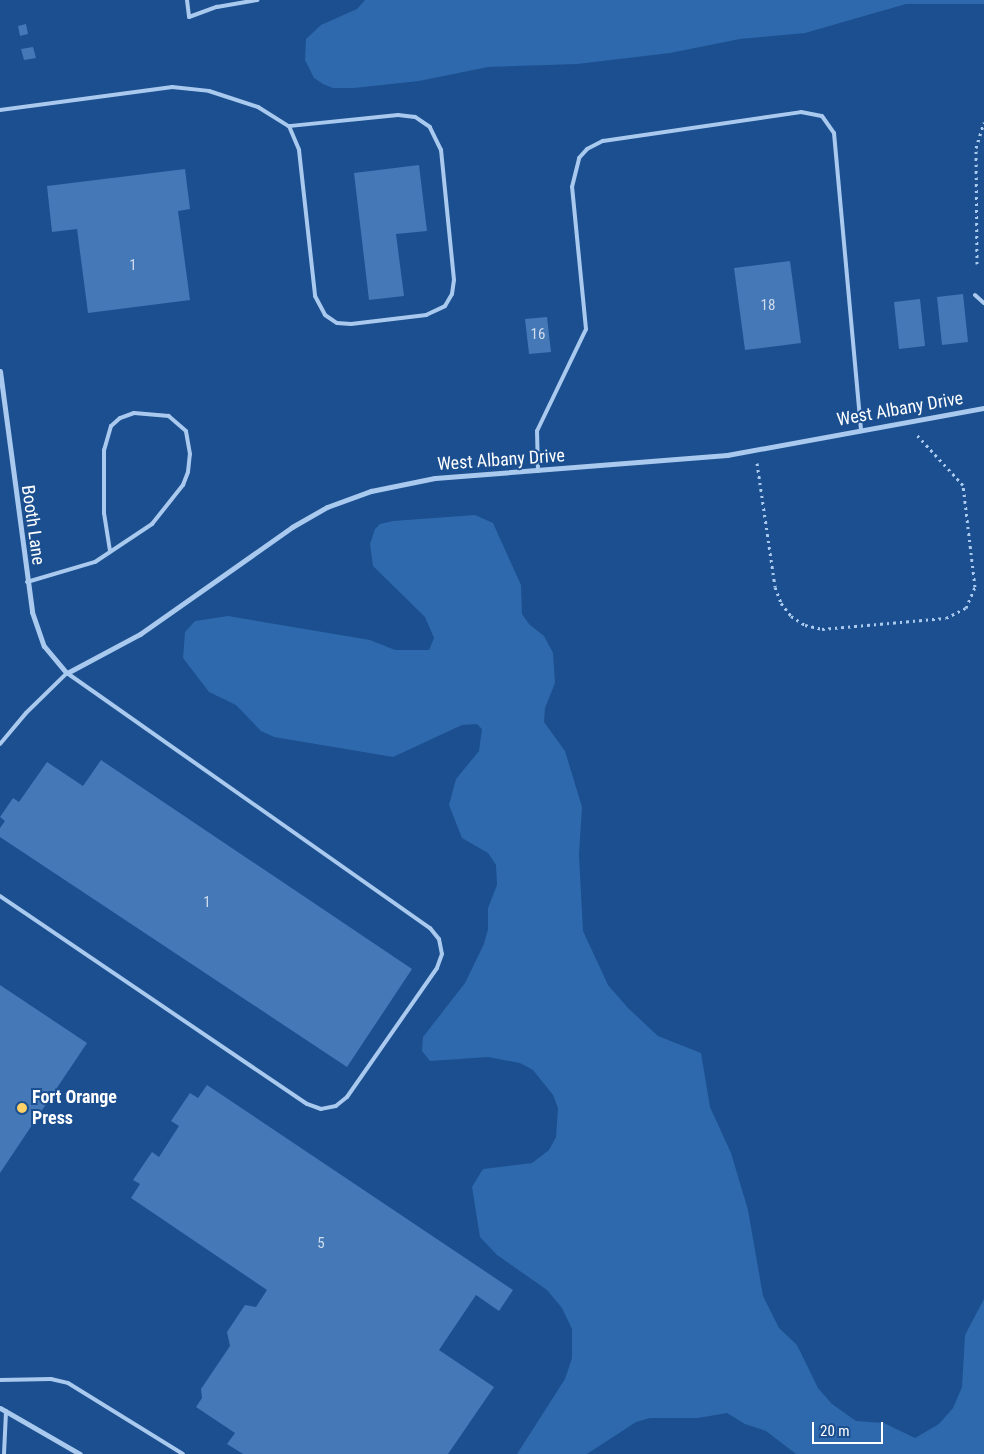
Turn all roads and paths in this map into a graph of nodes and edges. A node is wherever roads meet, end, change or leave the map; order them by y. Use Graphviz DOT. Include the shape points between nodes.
graph roads {
  1 [pos="187,0"];
  2 [pos="257,0"];
  3 [pos="0,110"];
  4 [pos="984,122"];
  5 [pos="289,126"];
  6 [pos="977,264"];
  7 [pos="975,295"];
  8 [pos="984,303"];
  9 [pos="0,371"];
  10 [pos="984,408"];
  11 [pos="906,423"];
  12 [pos="861,431"];
  13 [pos="755,450"];
  14 [pos="538,471"];
  15 [pos="110,552"];
  16 [pos="27,582"];
  17 [pos="67,673"];
  18 [pos="0,744"];
  19 [pos="0,896"];
  20 [pos="0,1380"];
  21 [pos="0,1408"];
  22 [pos="6,1411"];
  23 [pos="4,1454"];
  24 [pos="80,1454"];
  25 [pos="183,1454"];
  1 -- 2 [label="lane" via="189,17 217,7"];
  3 -- 5 [label="lane" via="172,87 209,91 258,107"];
  4 -- 6 [label="path" via="976,148"];
  5 -- 5 [label="lane" via="298,150 315,296 325,315 337,323 351,324 426,315 444,306 452,294 454,280 441,150 430,127 415,117 398,115"];
  7 -- 8 [label="lane"];
  9 -- 16 [label="street, Booth Lane"];
  10 -- 11 [label="street, West Albany Drive"];
  11 -- 12 [label="street, West Albany Drive"];
  11 -- 13 [label="path" via="963,485 975,587 966,608 951,616 822,629 805,625 791,616 781,603 776,587"];
  12 -- 13 [label="street, West Albany Drive"];
  12 -- 14 [label="lane" via="834,133 822,116 801,112 609,140 592,146 579,158 572,187 586,329 537,431"];
  13 -- 14 [label="street, West Albany Drive" via="708,458"];
  14 -- 17 [label="street, West Albany Drive" via="410,482 371,491 327,507 292,527 140,634"];
  15 -- 15 [label="lane" via="152,524 184,485 189,443 186,431 169,416 134,413 111,426 104,450 104,513"];
  15 -- 16 [label="lane" via="95,562"];
  16 -- 17 [label="street, Booth Lane" via="38,635"];
  17 -- 18 [label="lane"];
  17 -- 19 [label="lane" via="430,928 441,944 441,958 344,1101 322,1109 307,1104"];
  20 -- 25 [label="lane" via="51,1379 68,1383"];
  21 -- 22 [label="street"];
  22 -- 23 [label="lane"];
  22 -- 24 [label="street"];
}
